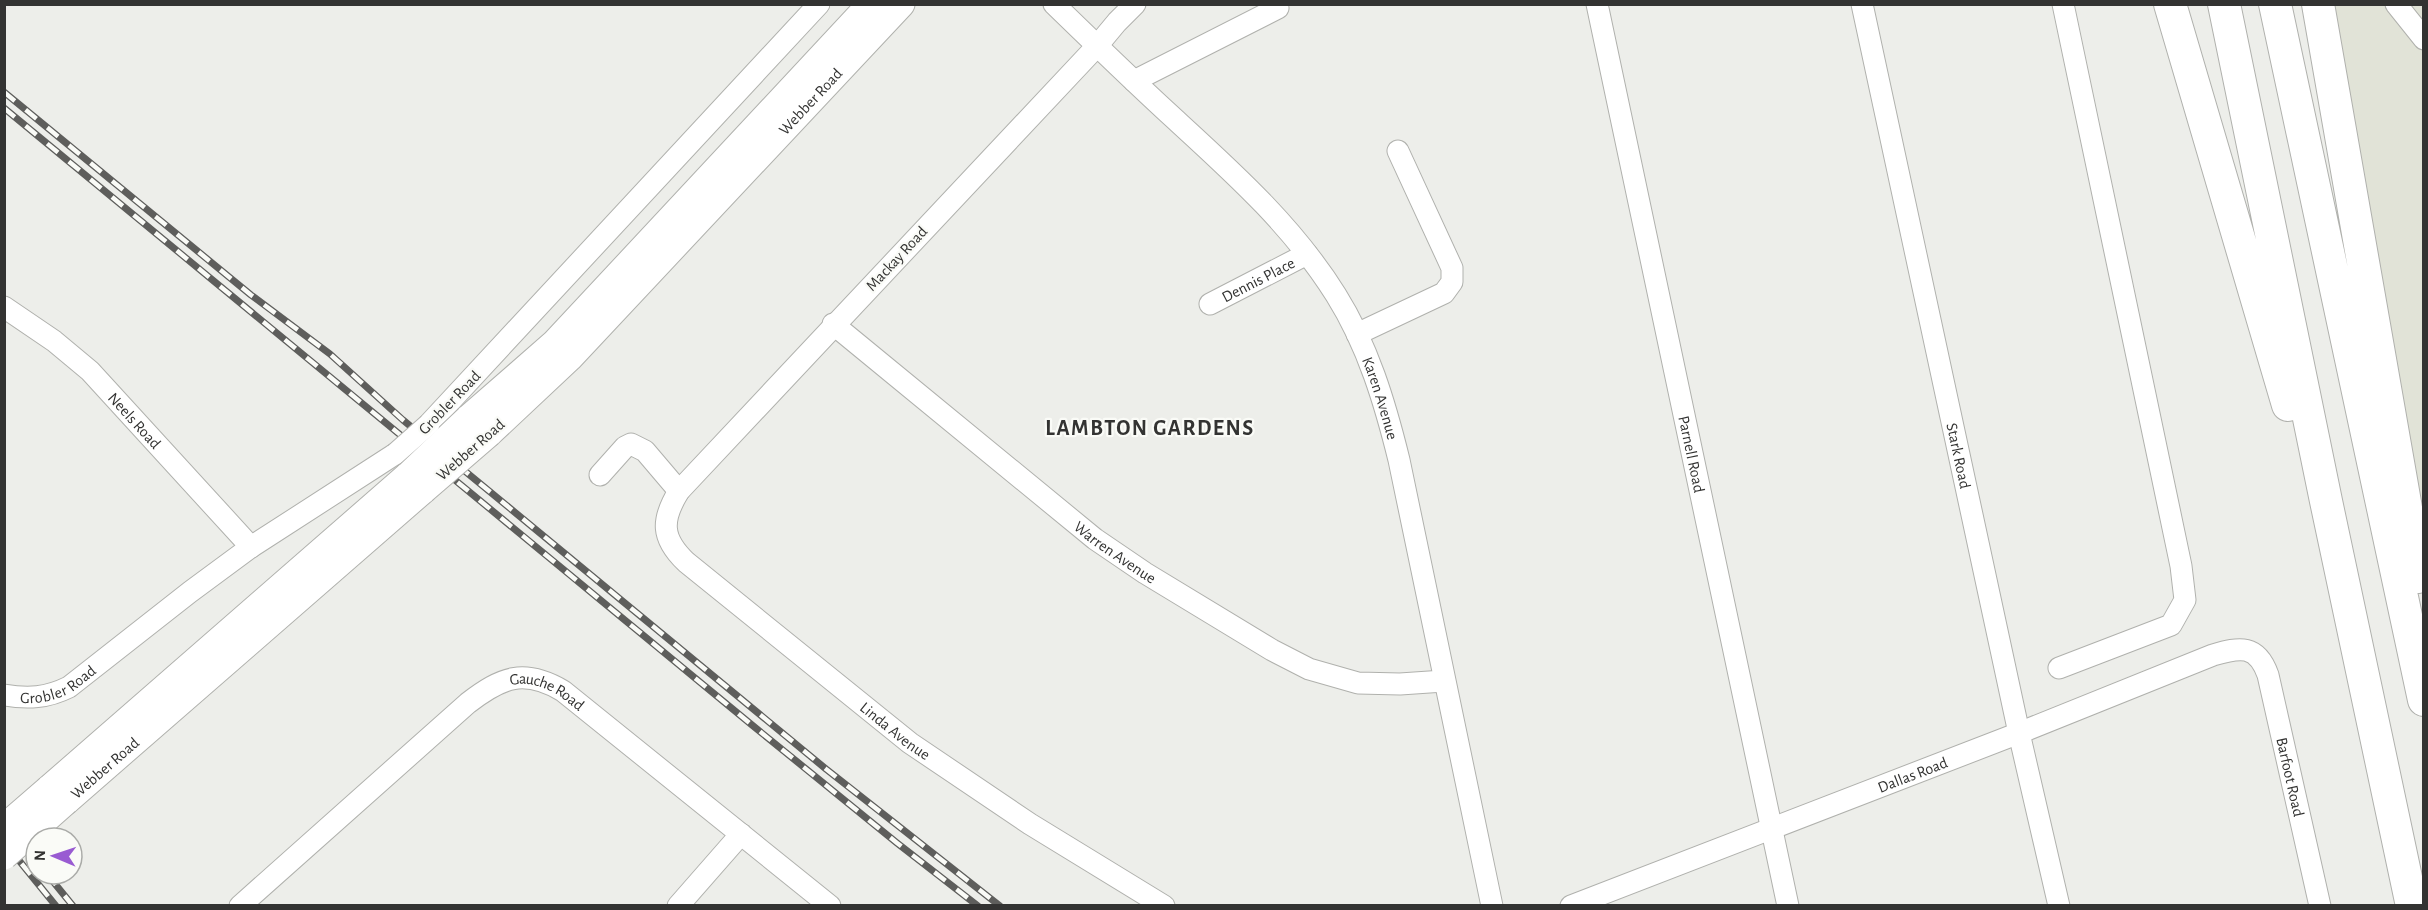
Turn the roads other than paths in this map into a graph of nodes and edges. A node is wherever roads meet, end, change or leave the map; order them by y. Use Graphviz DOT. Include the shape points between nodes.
graph roads {
  1 [pos="819,4"];
  2 [pos="871,4"];
  3 [pos="901,4"];
  4 [pos="1054,4"];
  5 [pos="1135,4"];
  6 [pos="1597,4"];
  7 [pos="1862,4"];
  8 [pos="2063,4"];
  9 [pos="2170,4"];
  10 [pos="2224,4"];
  11 [pos="2275,4"];
  12 [pos="2318,4"];
  13 [pos="2396,4"];
  14 [pos="1278,8"];
  15 [pos="2424,39"];
  16 [pos="1097,46"];
  17 [pos="1134,81"];
  18 [pos="1398,151"];
  19 [pos="1307,254"];
  20 [pos="1210,304"];
  21 [pos="4,307"];
  22 [pos="833,324"];
  23 [pos="1357,334"];
  24 [pos="478,426"];
  25 [pos="409,473"];
  26 [pos="600,475"];
  27 [pos="679,491"];
  28 [pos="2326,501"];
  29 [pos="666,517"];
  30 [pos="251,547"];
  31 [pos="2424,606"];
  32 [pos="2254,653"];
  33 [pos="2059,668"];
  34 [pos="1444,681"];
  35 [pos="4,695"];
  36 [pos="2424,699"];
  37 [pos="2019,733"];
  38 [pos="58,795"];
  39 [pos="4,828"];
  40 [pos="1772,828"];
  41 [pos="741,834"];
  42 [pos="4,856"];
  43 [pos="240,906"];
  44 [pos="678,906"];
  45 [pos="830,906"];
  46 [pos="1164,906"];
  47 [pos="1492,906"];
  48 [pos="1571,906"];
  49 [pos="1788,906"];
  50 [pos="2059,906"];
  51 [pos="2320,906"];
  52 [pos="2412,906"];
  1 -- 25 [label="street, Grobler Road, bridge" via="429,424"];
  2 -- 24 [label="main road, Webber Road"];
  3 -- 24 [label="main road, Webber Road" via="569,358"];
  4 -- 16 [label="street, Karen Avenue"];
  5 -- 16 [label="street, Mackay Road"];
  6 -- 40 [label="street, Parnell Road"];
  7 -- 37 [label="street, Stark Road"];
  8 -- 33 [label="street" via="2185,600 2171,625"];
  9 -- 28 [label="highway" via="2280,381"];
  10 -- 28 [label="highway"];
  11 -- 36 [label="highway"];
  12 -- 31 [label="highway"];
  13 -- 15 [label="street"];
  14 -- 17 [label="street"];
  16 -- 17 [label="street, Karen Avenue"];
  16 -- 22 [label="street, Mackay Road"];
  17 -- 19 [label="street, Karen Avenue" via="1238,176"];
  18 -- 23 [label="street" via="1452,268 1452,282 1444,293"];
  19 -- 20 [label="street, Dennis Place"];
  19 -- 23 [label="street, Karen Avenue"];
  21 -- 30 [label="street, Neels Road" via="90,371"];
  22 -- 27 [label="street, Mackay Road"];
  22 -- 34 [label="street, Warren Avenue" via="1095,539 1272,650 1309,669 1358,683"];
  23 -- 34 [label="street, Karen Avenue" via="1390,424"];
  24 -- 25 [label="main road, Webber Road, bridge"];
  25 -- 30 [label="street, Grobler Road"];
  25 -- 38 [label="main road, Webber Road"];
  26 -- 27 [label="street" via="631,444 645,451"];
  27 -- 29 [label="street, Mackay Road"];
  28 -- 52 [label="highway"];
  29 -- 46 [label="street, Linda Avenue" via="667,537 686,562 910,743 1013,813"];
  30 -- 35 [label="street, Grobler Road" via="69,687 33,698"];
  32 -- 37 [label="street, Dallas Road" via="2239,649 2212,655"];
  32 -- 51 [label="street, Barfoot Road" via="2261,658 2268,675"];
  34 -- 47 [label="street, Karen Avenue"];
  37 -- 40 [label="street, Dallas Road"];
  37 -- 50 [label="street, Stark Road"];
  38 -- 39 [label="main road, Webber Road, bridge"];
  38 -- 42 [label="main road, Webber Road, bridge"];
  40 -- 48 [label="street, Dallas Road"];
  40 -- 49 [label="street, Parnell Road"];
  41 -- 43 [label="street, Gauche Road" via="563,691 548,682 511,678 468,703"];
  41 -- 44 [label="street"];
  41 -- 45 [label="street, Gauche Road"];
}
